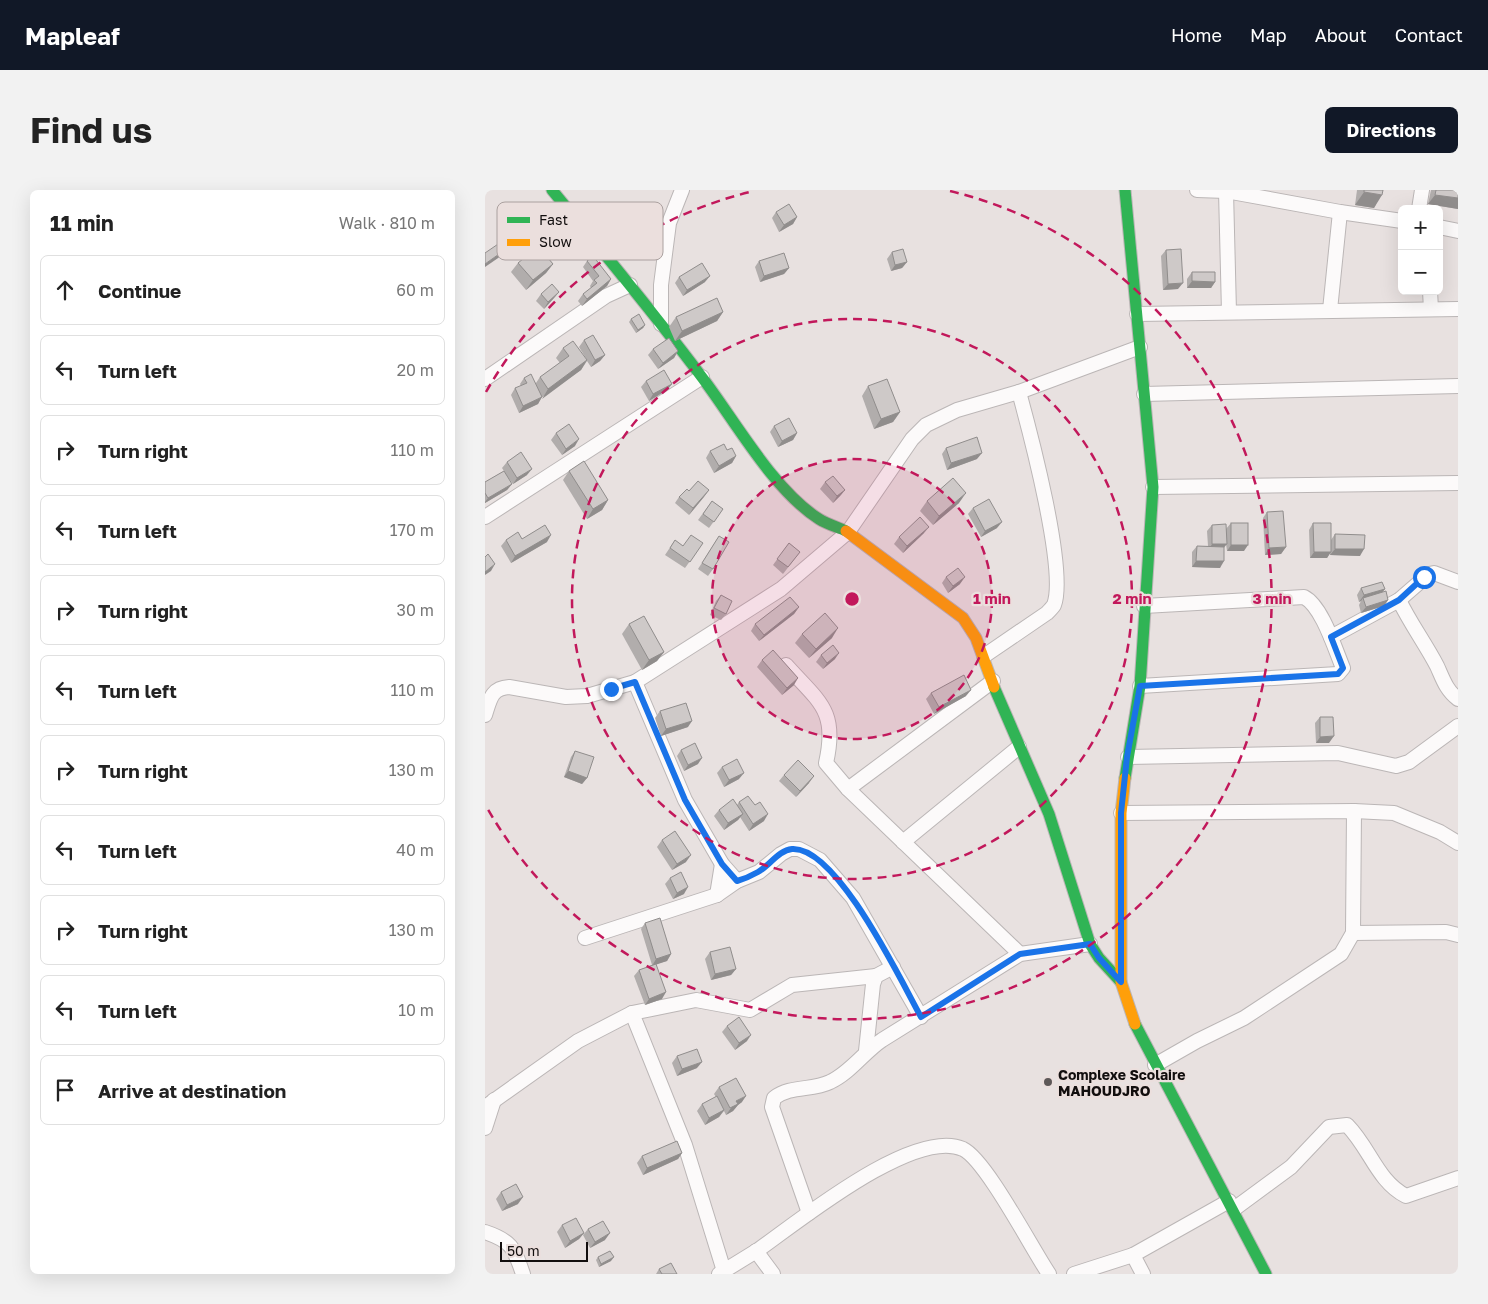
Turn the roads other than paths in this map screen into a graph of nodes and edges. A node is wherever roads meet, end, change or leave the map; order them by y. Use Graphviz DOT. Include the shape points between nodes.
graph roads {
  1 [pos="552,190"];
  2 [pos="682,190"];
  3 [pos="1125,190"];
  4 [pos="1197,190"];
  5 [pos="1422,190"];
  6 [pos="1227,191"];
  7 [pos="562,202"];
  8 [pos="1420,205"];
  9 [pos="1340,212"];
  10 [pos="1398,220"];
  11 [pos="1443,228"];
  12 [pos="1458,231"];
  13 [pos="609,260"];
  14 [pos="630,285"];
  15 [pos="1430,295"];
  16 [pos="1431,309"];
  17 [pos="1458,309"];
  18 [pos="1330,310"];
  19 [pos="1229,312"];
  20 [pos="1137,314"];
  21 [pos="661,324"];
  22 [pos="1140,348"];
  23 [pos="702,377"];
  24 [pos="485,379"];
  25 [pos="1458,386"];
  26 [pos="1019,392"];
  27 [pos="1144,394"];
  28 [pos="1458,484"];
  29 [pos="1153,486"];
  30 [pos="485,517"];
  31 [pos="848,532"];
  32 [pos="1458,582"];
  33 [pos="1399,600"];
  34 [pos="1144,606"];
  35 [pos="1331,637"];
  36 [pos="773,651"];
  37 [pos="984,656"];
  38 [pos="993,681"];
  39 [pos="635,682"];
  40 [pos="1140,686"];
  41 [pos="1458,699"];
  42 [pos="485,715"];
  43 [pos="1458,726"];
  44 [pos="1019,747"];
  45 [pos="1127,757"];
  46 [pos="848,788"];
  47 [pos="1353,811"];
  48 [pos="1121,813"];
  49 [pos="903,842"];
  50 [pos="1458,843"];
  51 [pos="722,864"];
  52 [pos="737,881"];
  53 [pos="717,895"];
  54 [pos="1353,933"];
  55 [pos="1458,935"];
  56 [pos="585,938"];
  57 [pos="1090,944"];
  58 [pos="1020,954"];
  59 [pos="893,966"];
  60 [pos="876,976"];
  61 [pos="1121,982"];
  62 [pos="631,1013"];
  63 [pos="921,1017"];
  64 [pos="866,1051"];
  65 [pos="1155,1065"];
  66 [pos="490,1104"];
  67 [pos="485,1128"];
  68 [pos="1458,1178"];
  69 [pos="1231,1205"];
  70 [pos="809,1214"];
  71 [pos="485,1232"];
  72 [pos="756,1251"];
  73 [pos="1133,1255"];
  74 [pos="722,1272"];
  75 [pos="523,1274"];
  76 [pos="773,1274"];
  77 [pos="1049,1274"];
  78 [pos="1074,1274"];
  79 [pos="1143,1274"];
  80 [pos="1266,1274"];
  1 -- 7 [label="street"];
  2 -- 21 [label="street" via="669,223 661,285"];
  3 -- 20 [label="street"];
  4 -- 6 [label="street"];
  5 -- 8 [label="street"];
  6 -- 9 [label="street"];
  6 -- 19 [label="street"];
  9 -- 10 [label="street"];
  9 -- 18 [label="street"];
  11 -- 12 [label="street"];
  13 -- 14 [label="street"];
  14 -- 21 [label="street"];
  14 -- 24 [label="street" via="606,296"];
  15 -- 16 [label="street"];
  16 -- 17 [label="street"];
  16 -- 18 [label="street"];
  18 -- 19 [label="street"];
  19 -- 20 [label="street"];
  20 -- 22 [label="street"];
  21 -- 23 [label="street"];
  22 -- 26 [label="street"];
  22 -- 27 [label="street"];
  23 -- 30 [label="street"];
  23 -- 31 [label="street" via="751,447 794,499 819,519"];
  25 -- 27 [label="street"];
  26 -- 31 [label="street" via="957,410 926,425 912,439"];
  26 -- 37 [label="street" via="1053,545 1056,591 1053,606 1047,613"];
  27 -- 29 [label="street"];
  28 -- 29 [label="street"];
  29 -- 34 [label="street"];
  31 -- 37 [label="street" via="963,618"];
  31 -- 39 [label="street" via="781,589"];
  32 -- 33 [label="street" via="1434,572"];
  33 -- 35 [label="street"];
  33 -- 41 [label="street" via="1445,685"];
  34 -- 35 [label="street" via="1304,597 1312,603"];
  34 -- 40 [label="street"];
  35 -- 40 [label="street" via="1343,668 1338,674"];
  36 -- 46 [label="street" via="826,710 831,738 826,763"];
  37 -- 38 [label="street"];
  38 -- 44 [label="street"];
  38 -- 46 [label="street"];
  39 -- 42 [label="street" via="587,696 566,697 500,687 493,693"];
  39 -- 51 [label="street" via="685,800"];
  40 -- 45 [label="street"];
  43 -- 45 [label="street" via="1409,762 1396,766 1338,753"];
  44 -- 49 [label="street"];
  44 -- 57 [label="street" via="1049,814"];
  45 -- 48 [label="street"];
  46 -- 49 [label="street"];
  47 -- 48 [label="street"];
  47 -- 50 [label="street" via="1394,813"];
  47 -- 54 [label="street"];
  48 -- 61 [label="street"];
  49 -- 58 [label="street"];
  51 -- 52 [label="street"];
  51 -- 53 [label="street"];
  52 -- 53 [label="street"];
  52 -- 59 [label="street" via="759,872 790,849 809,853 833,873 853,898"];
  53 -- 56 [label="street"];
  54 -- 55 [label="street" via="1446,932"];
  54 -- 65 [label="street" via="1341,954 1333,960 1244,1018"];
  57 -- 58 [label="street"];
  57 -- 61 [label="street"];
  58 -- 63 [label="street"];
  59 -- 60 [label="street"];
  59 -- 63 [label="street"];
  60 -- 62 [label="street" via="792,985 750,1010 696,1000"];
  60 -- 64 [label="street"];
  61 -- 65 [label="street" via="1136,1028"];
  62 -- 66 [label="street" via="577,1041"];
  62 -- 74 [label="street" via="685,1145"];
  63 -- 64 [label="street"];
  64 -- 70 [label="street" via="827,1084 791,1089 774,1098 773,1107"];
  65 -- 69 [label="street"];
  66 -- 67 [label="street"];
  68 -- 69 [label="street" via="1406,1196 1388,1184 1360,1138 1347,1125 1329,1127 1291,1167"];
  69 -- 73 [label="street"];
  69 -- 80 [label="street"];
  70 -- 72 [label="street"];
  70 -- 77 [label="street" via="852,1183 923,1149 963,1149 987,1173"];
  71 -- 75 [label="street" via="505,1239"];
  72 -- 74 [label="street"];
  72 -- 76 [label="street"];
  73 -- 78 [label="street"];
  73 -- 79 [label="street"];
}
